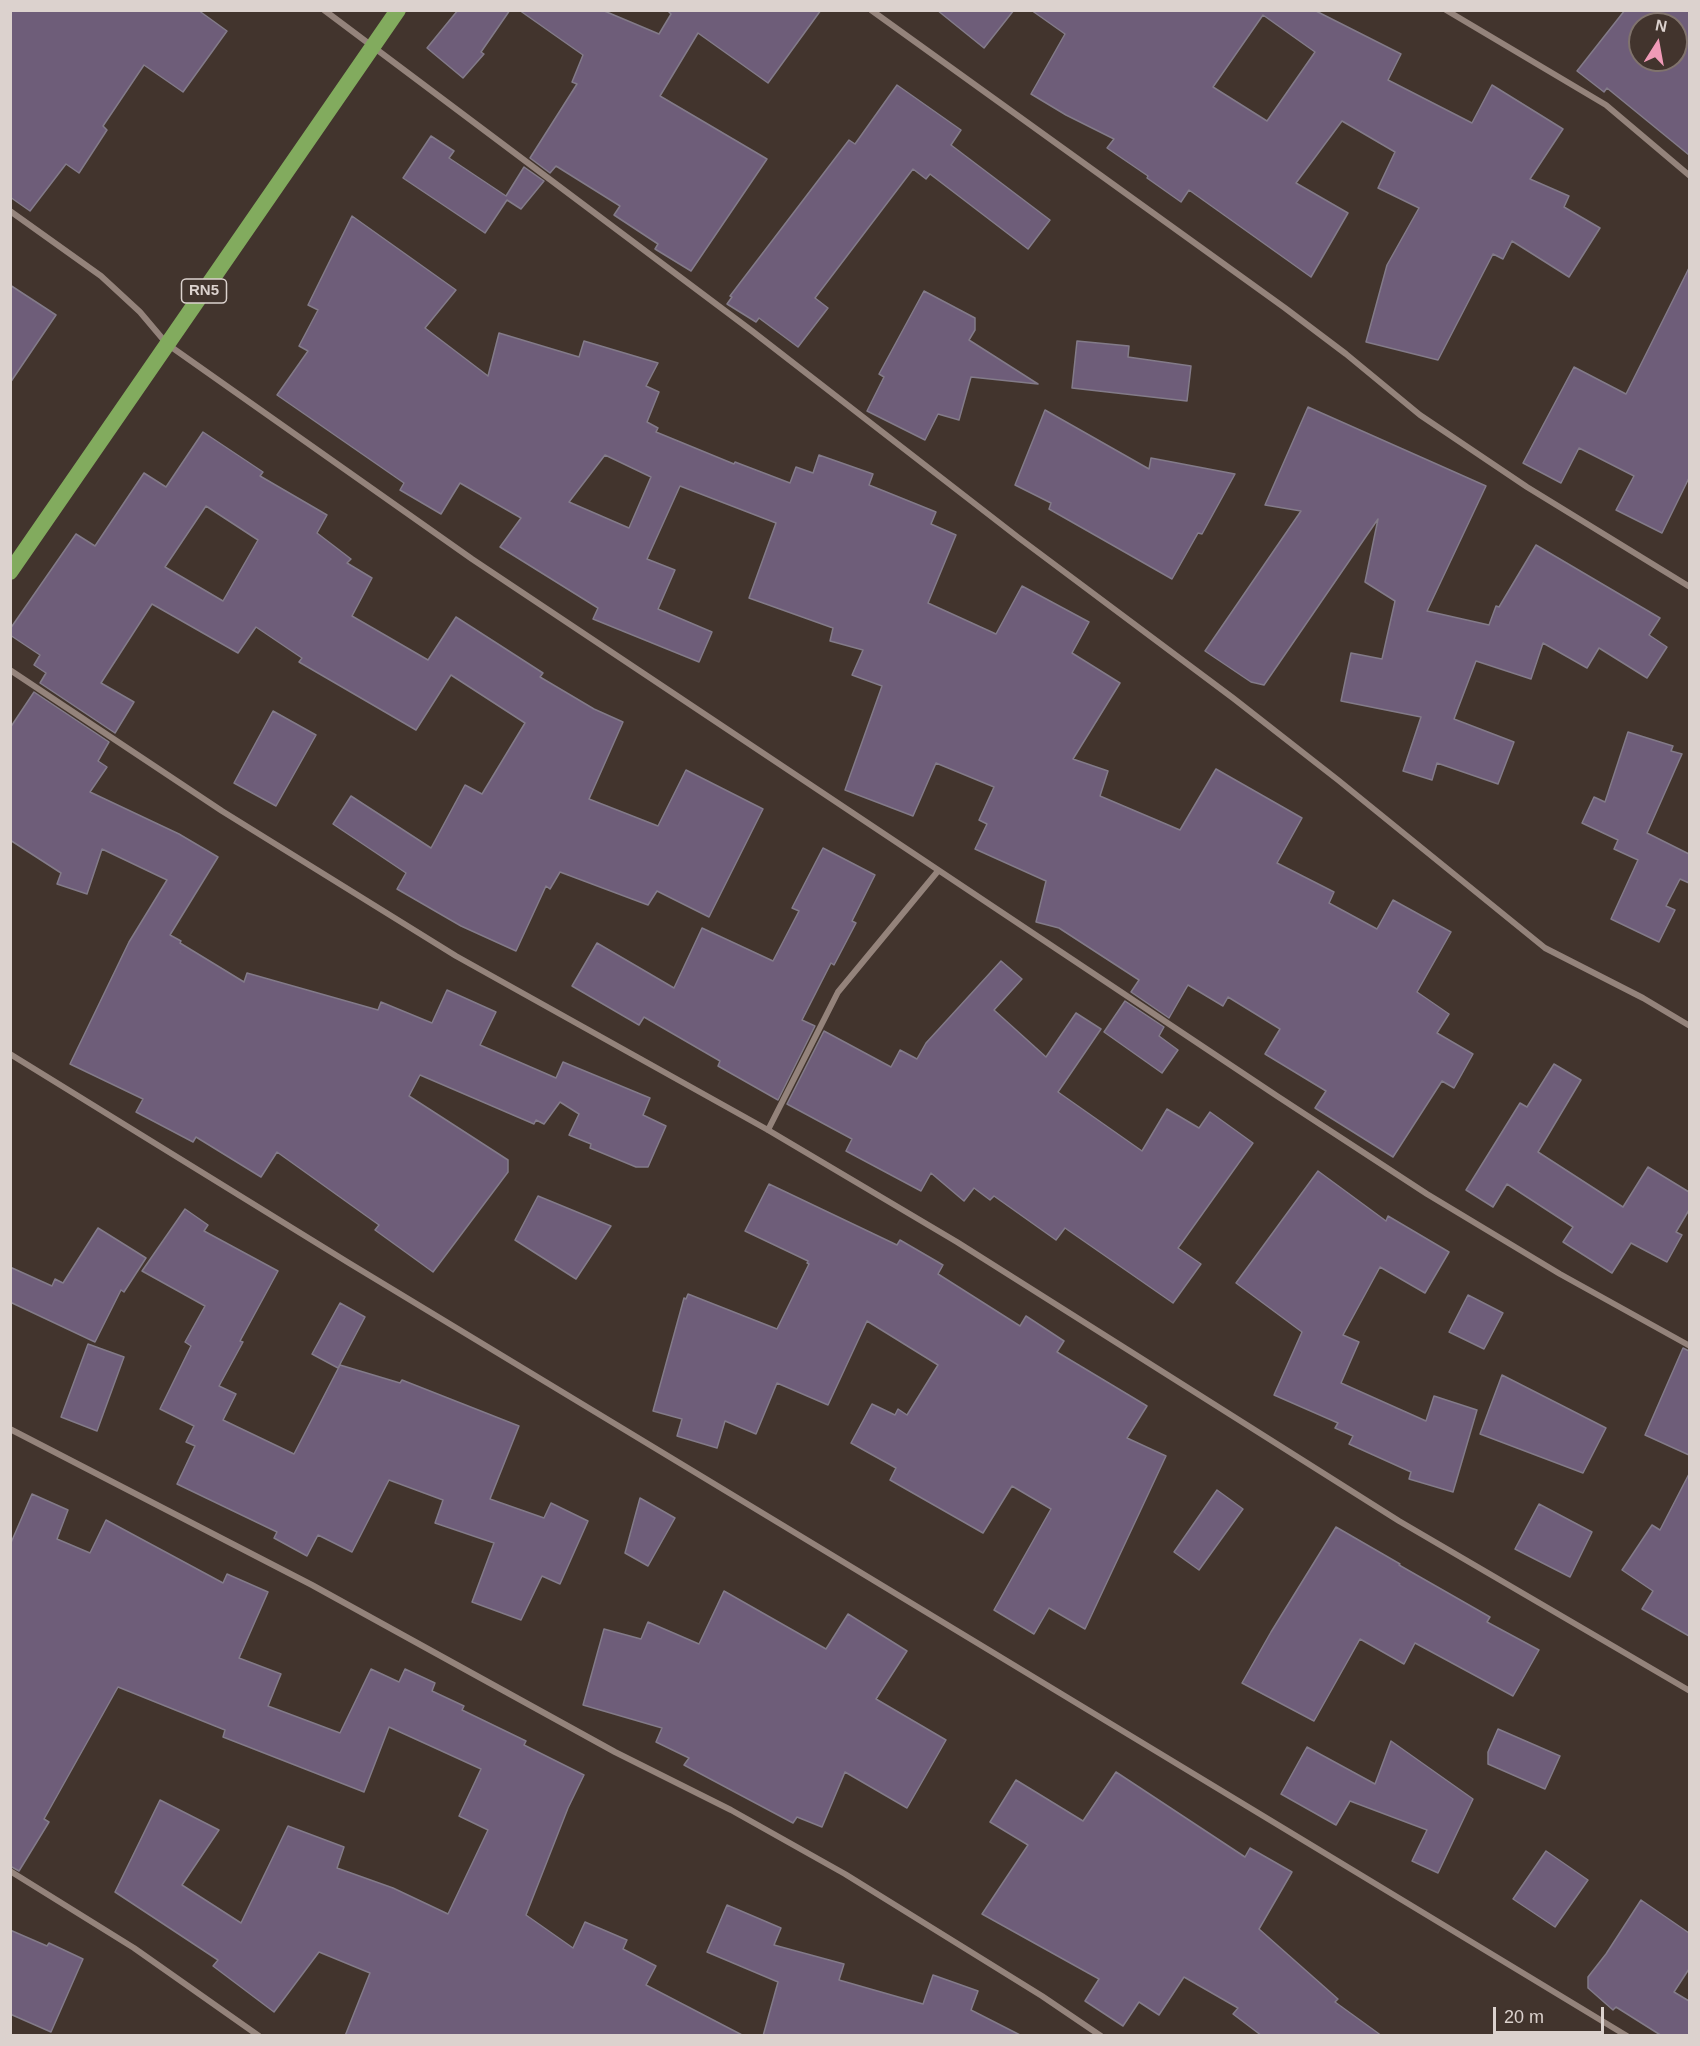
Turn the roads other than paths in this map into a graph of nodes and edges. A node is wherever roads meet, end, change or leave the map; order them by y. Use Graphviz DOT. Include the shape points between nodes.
graph roads {
  1 [pos="324,10"];
  2 [pos="398,10"];
  3 [pos="871,10"];
  4 [pos="1446,10"];
  5 [pos="372,48"];
  6 [pos="1689,176"];
  7 [pos="10,211"];
  8 [pos="167,345"];
  9 [pos="10,572"];
  10 [pos="1689,587"];
  11 [pos="10,670"];
  12 [pos="938,871"];
  13 [pos="1689,1026"];
  14 [pos="10,1054"];
  15 [pos="768,1130"];
  16 [pos="1689,1346"];
  17 [pos="10,1429"];
  18 [pos="1689,1691"];
  19 [pos="10,1871"];
  20 [pos="259,2036"];
  21 [pos="1101,2036"];
  22 [pos="1627,2036"];
  1 -- 5 [label="street"];
  2 -- 5 [label="highway, RN5"];
  3 -- 10 [label="street" via="1285,308 1419,415"];
  4 -- 6 [label="street" via="1606,105"];
  5 -- 8 [label="highway, RN5"];
  5 -- 13 [label="street" via="752,331 1224,691 1545,948"];
  7 -- 8 [label="street" via="101,276 140,312"];
  8 -- 9 [label="highway, RN5"];
  8 -- 12 [label="street" via="472,559"];
  11 -- 15 [label="street" via="222,811 456,956"];
  12 -- 15 [label="street" via="838,992"];
  12 -- 16 [label="street" via="1427,1194"];
  14 -- 22 [label="street"];
  15 -- 18 [label="street" via="957,1242 1399,1521"];
  17 -- 21 [label="street" via="312,1585 615,1752 731,1810 845,1874"];
  19 -- 20 [label="street" via="134,1948"];
}
